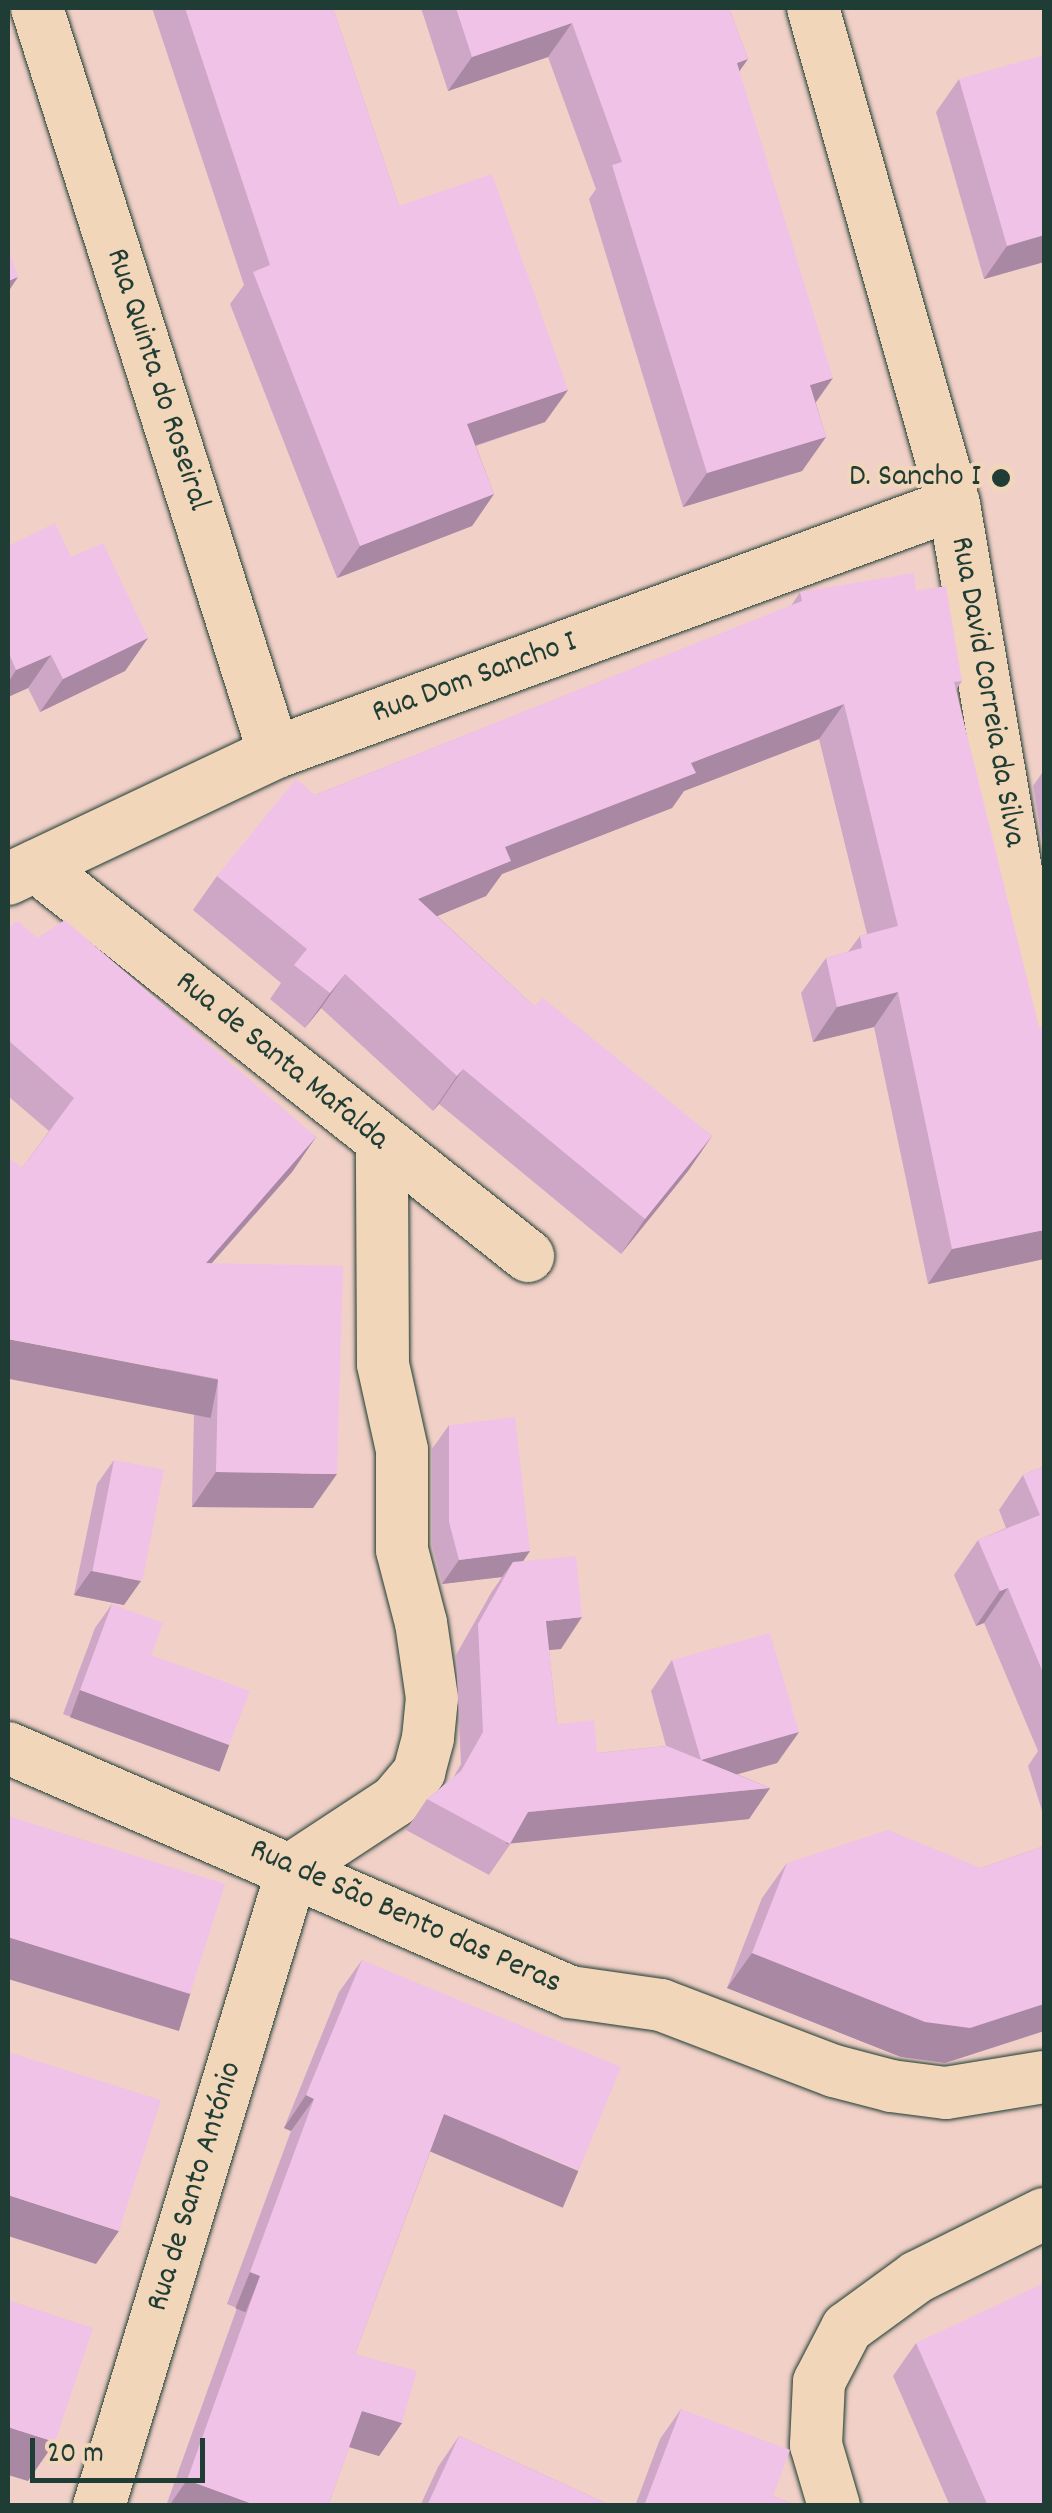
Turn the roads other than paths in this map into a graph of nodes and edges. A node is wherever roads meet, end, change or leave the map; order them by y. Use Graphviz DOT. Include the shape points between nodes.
graph roads {
  1 [pos="37,8"];
  2 [pos="813,8"];
  3 [pos="954,504"];
  4 [pos="274,752"];
  5 [pos="22,872"];
  6 [pos="1044,1035"];
  7 [pos="382,1144"];
  8 [pos="528,1256"];
  9 [pos="8,1748"];
  10 [pos="292,1868"];
  11 [pos="1044,2077"];
  12 [pos="1044,2214"];
  13 [pos="99,2506"];
  14 [pos="834,2506"];
  1 -- 4 [label="street, Rua Quinta do Roseiral"];
  2 -- 3 [label="street, Rua David Correia da Silva"];
  3 -- 4 [label="street, Rua Dom Sancho I"];
  3 -- 6 [label="street, Rua David Correia da Silva"];
  4 -- 5 [label="street, Rua Dom Sancho I"];
  5 -- 7 [label="street, Rua de Santa Mafalda"];
  7 -- 8 [label="street, Rua de Santa Mafalda"];
  7 -- 10 [label="street" via="384,1364 402,1450 402,1550 432,1698 419,1772 382,1810"];
  9 -- 10 [label="street, Rua de São Bento das Peras"];
  10 -- 11 [label="street, Rua de São Bento das Peras" via="570,1992 661,2004 834,2071 946,2093"];
  10 -- 13 [label="street, Rua de Santo António"];
  12 -- 14 [label="street" via="917,2277 847,2328 819,2382 816,2444"];
}
